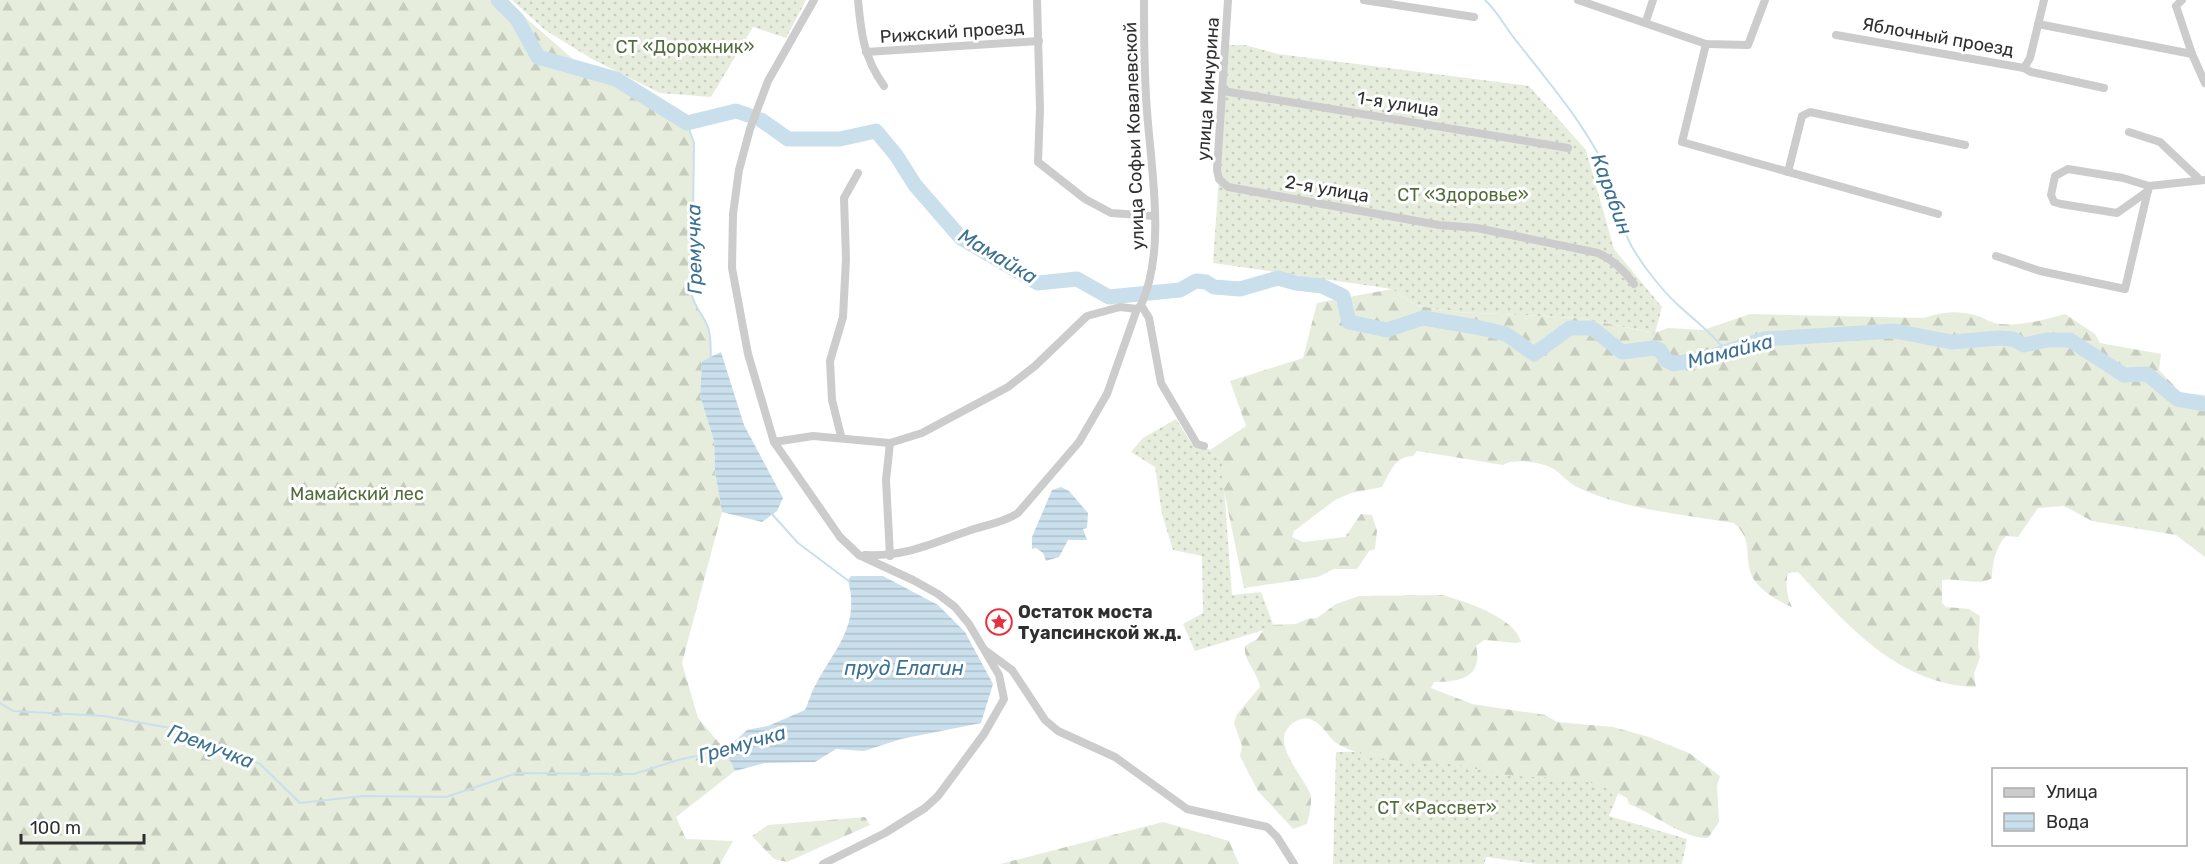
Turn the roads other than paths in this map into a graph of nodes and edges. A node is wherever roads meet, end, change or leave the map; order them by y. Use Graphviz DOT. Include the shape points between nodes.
graph roads {
  1 [pos="814,0"];
  2 [pos="858,0"];
  3 [pos="1037,0"];
  4 [pos="1144,0"];
  5 [pos="1228,0"];
  6 [pos="1364,0"];
  7 [pos="1578,0"];
  8 [pos="1653,0"];
  9 [pos="1765,0"];
  10 [pos="2044,0"];
  11 [pos="2182,0"];
  12 [pos="1474,16"];
  13 [pos="1646,21"];
  14 [pos="2038,24"];
  15 [pos="1836,35"];
  16 [pos="1039,41"];
  17 [pos="1707,44"];
  18 [pos="866,52"];
  19 [pos="2192,54"];
  20 [pos="2024,68"];
  21 [pos="2205,83"];
  22 [pos="884,86"];
  23 [pos="2104,88"];
  24 [pos="1223,91"];
  25 [pos="2129,132"];
  26 [pos="1965,145"];
  27 [pos="1568,148"];
  28 [pos="1788,172"];
  29 [pos="858,173"];
  30 [pos="1218,179"];
  31 [pos="2201,179"];
  32 [pos="2148,189"];
  33 [pos="1938,214"];
  34 [pos="1154,216"];
  35 [pos="1996,256"];
  36 [pos="1634,284"];
  37 [pos="1140,305"];
  38 [pos="841,436"];
  39 [pos="774,442"];
  40 [pos="890,442"];
  41 [pos="1204,446"];
  42 [pos="859,555"];
  43 [pos="890,556"];
  44 [pos="985,651"];
  45 [pos="823,864"];
  46 [pos="1294,864"];
  1 -- 39 [label="street" via="768,81 745,150 733,214 732,268 748,354"];
  2 -- 18 [label="street"];
  3 -- 16 [label="street, Рижский проезд"];
  4 -- 34 [label="street, улица Софьи Ковалевской"];
  5 -- 24 [label="street, улица Мичурина"];
  6 -- 12 [label="street"];
  7 -- 13 [label="street"];
  8 -- 13 [label="street"];
  9 -- 17 [label="street" via="1748,45"];
  10 -- 14 [label="street, Яблочный проезд"];
  11 -- 19 [label="street" via="2176,6"];
  13 -- 17 [label="street"];
  14 -- 19 [label="street"];
  14 -- 20 [label="street, Яблочный проезд"];
  15 -- 20 [label="street, Яблочный проезд"];
  16 -- 18 [label="street, Рижский проезд"];
  16 -- 34 [label="street, Рижский проезд" via="1038,162 1058,180 1111,213"];
  17 -- 28 [label="street" via="1682,142"];
  18 -- 22 [label="street"];
  19 -- 21 [label="street"];
  20 -- 23 [label="street"];
  24 -- 27 [label="street, 1-я улица"];
  24 -- 30 [label="street, улица Мичурина"];
  25 -- 31 [label="street" via="2160,142"];
  26 -- 28 [label="street" via="1810,112 1802,116"];
  28 -- 33 [label="street"];
  29 -- 38 [label="street" via="844,198 843,317 831,362 832,400"];
  30 -- 36 [label="street, 2-я улица" via="1228,187 1438,225 1477,228 1598,253 1617,264"];
  31 -- 32 [label="street"];
  32 -- 32 [label="street" via="2117,213 2061,204 2054,202 2051,195 2055,176 2068,169 2123,178"];
  32 -- 35 [label="street" via="2125,289 2040,271"];
  34 -- 37 [label="street, улица Софьи Ковалевской" via="1151,281"];
  37 -- 40 [label="street" via="1087,316 1008,387 922,433"];
  37 -- 41 [label="street" via="1149,318 1161,383 1197,444"];
  37 -- 43 [label="street, улица Софьи Ковалевской" via="1102,404 1079,442 1018,513 922,550"];
  38 -- 39 [label="street"];
  38 -- 40 [label="street"];
  39 -- 42 [label="street" via="840,537"];
  40 -- 43 [label="street" via="886,480"];
  42 -- 43 [label="street, улица Софьи Ковалевской"];
  42 -- 44 [label="street" via="938,594 955,607"];
  44 -- 45 [label="street" via="999,675 1004,699 990,727 938,796 885,833"];
  44 -- 46 [label="street" via="1012,670 1045,720 1059,730 1115,757 1187,809 1267,827"];
}
